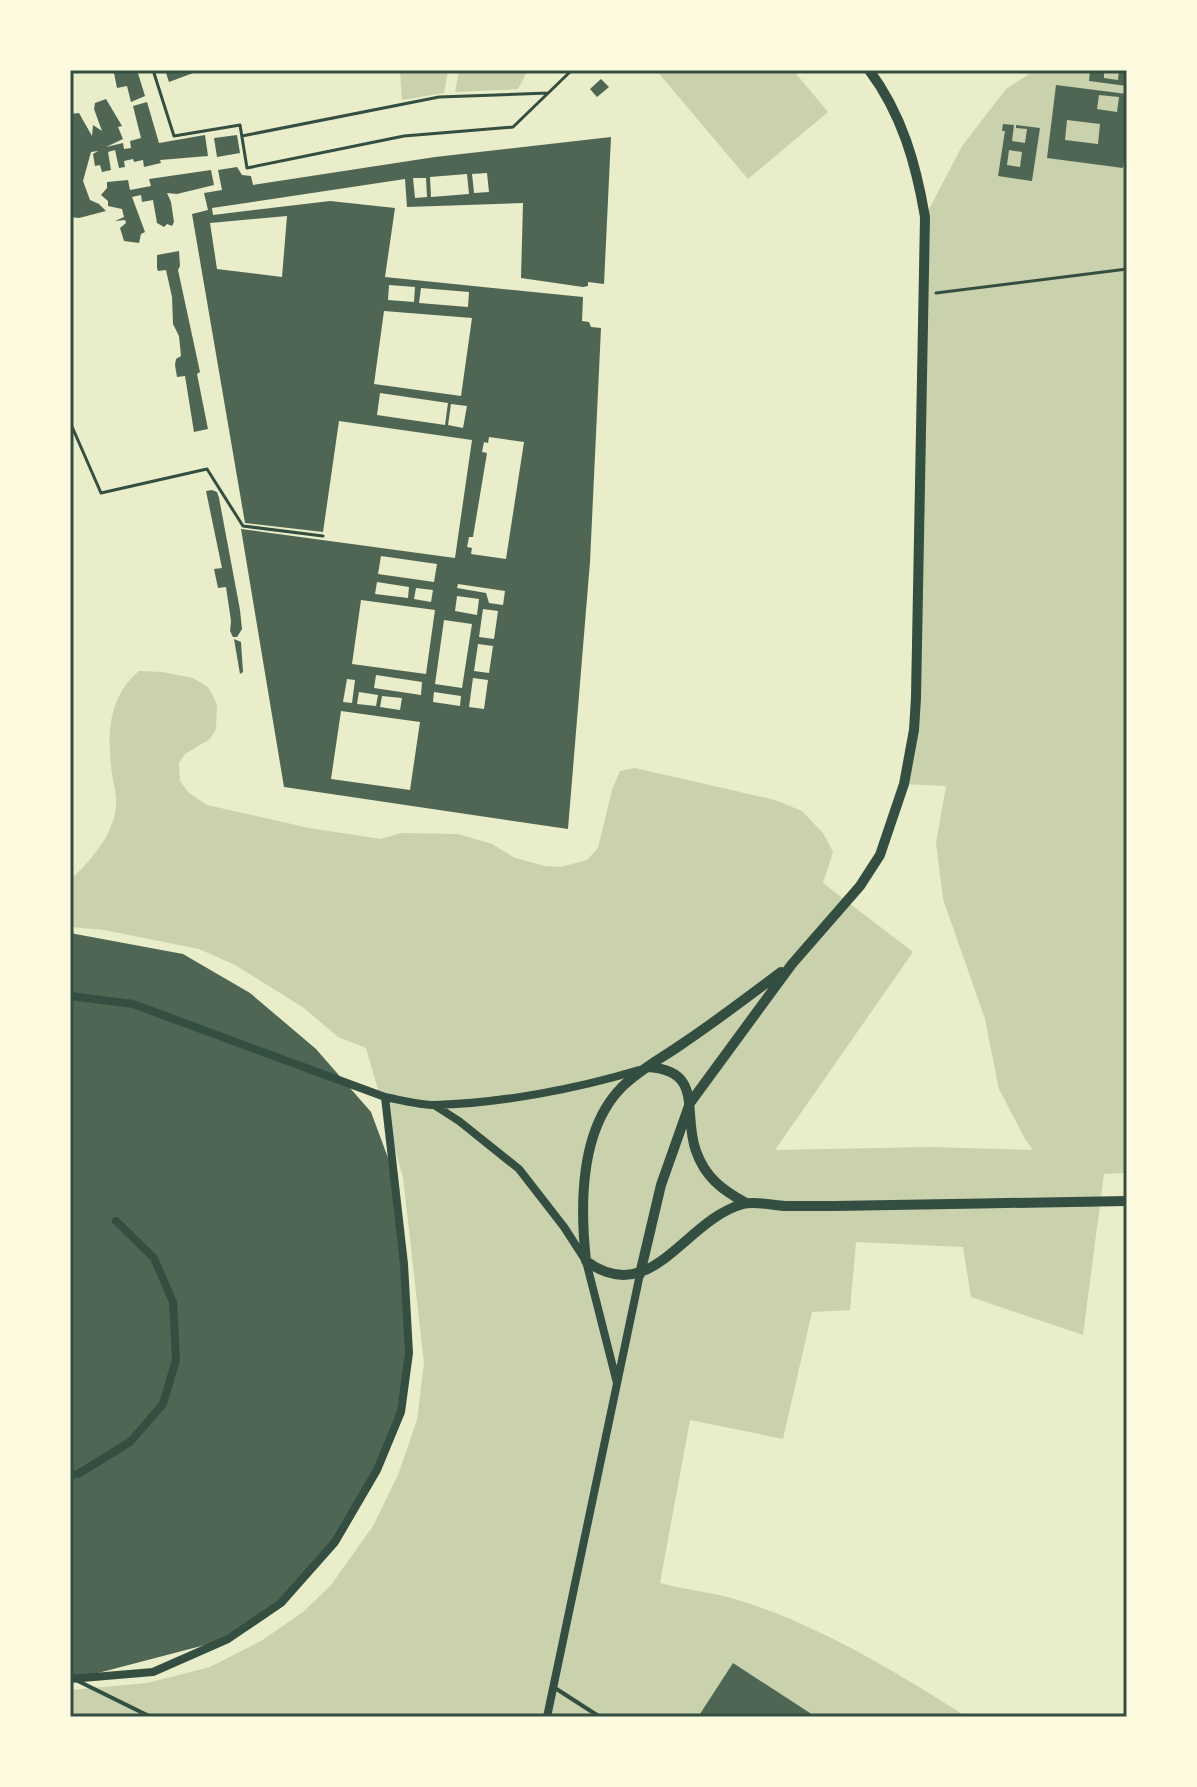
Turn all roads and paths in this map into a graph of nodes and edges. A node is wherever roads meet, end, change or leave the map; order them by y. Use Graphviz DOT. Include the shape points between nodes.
graph roads {
  1 [pos="153,70"];
  2 [pos="572,70"];
  3 [pos="869,70"];
  4 [pos="548,93"];
  5 [pos="242,136"];
  6 [pos="1127,269"];
  7 [pos="925,295"];
  8 [pos="70,422"];
  9 [pos="323,536"];
  10 [pos="792,964"];
  11 [pos="70,996"];
  12 [pos="647,1067"];
  13 [pos="385,1097"];
  14 [pos="690,1103"];
  15 [pos="433,1105"];
  16 [pos="1127,1201"];
  17 [pos="746,1203"];
  18 [pos="116,1221"];
  19 [pos="586,1261"];
  20 [pos="640,1274"];
  21 [pos="618,1386"];
  22 [pos="70,1475"];
  23 [pos="72,1679"];
  24 [pos="552,1686"];
  25 [pos="151,1717"];
  26 [pos="547,1717"];
  27 [pos="600,1717"];
  1 -- 5 [label="path" via="174,136 240,125"];
  2 -- 4 [label="path"];
  3 -- 7 [label="street" via="892,107 916,171 925,217"];
  4 -- 5 [label="path" via="439,97"];
  4 -- 5 [label="path" via="513,127 404,136 247,168"];
  6 -- 7 [label="path"];
  7 -- 10 [label="street" via="916,698 907,772 871,870"];
  8 -- 9 [label="path" via="101,493 207,469 243,526"];
  10 -- 12 [label="street"];
  10 -- 14 [label="street"];
  11 -- 13 [label="street" via="133,1004"];
  12 -- 14 [label="street" via="665,1068 678,1076"];
  12 -- 15 [label="street" via="556,1090"];
  12 -- 19 [label="street" via="621,1087 589,1152 583,1203"];
  13 -- 15 [label="street"];
  13 -- 23 [label="street" via="409,1353 401,1412 377,1470 335,1542 281,1603 228,1639 153,1672"];
  14 -- 17 [label="street" via="694,1147 702,1166 715,1184"];
  14 -- 20 [label="street" via="661,1185"];
  15 -- 19 [label="street" via="519,1169"];
  16 -- 17 [label="street"];
  17 -- 20 [label="street" via="714,1217 657,1266"];
  18 -- 22 [label="street" via="154,1258 167,1287 173,1302 176,1360 163,1404 130,1442"];
  19 -- 20 [label="street" via="615,1275"];
  19 -- 21 [label="street"];
  20 -- 21 [label="street"];
  21 -- 24 [label="street"];
  23 -- 25 [label="lane"];
  24 -- 26 [label="street"];
  24 -- 27 [label="lane"];
}
